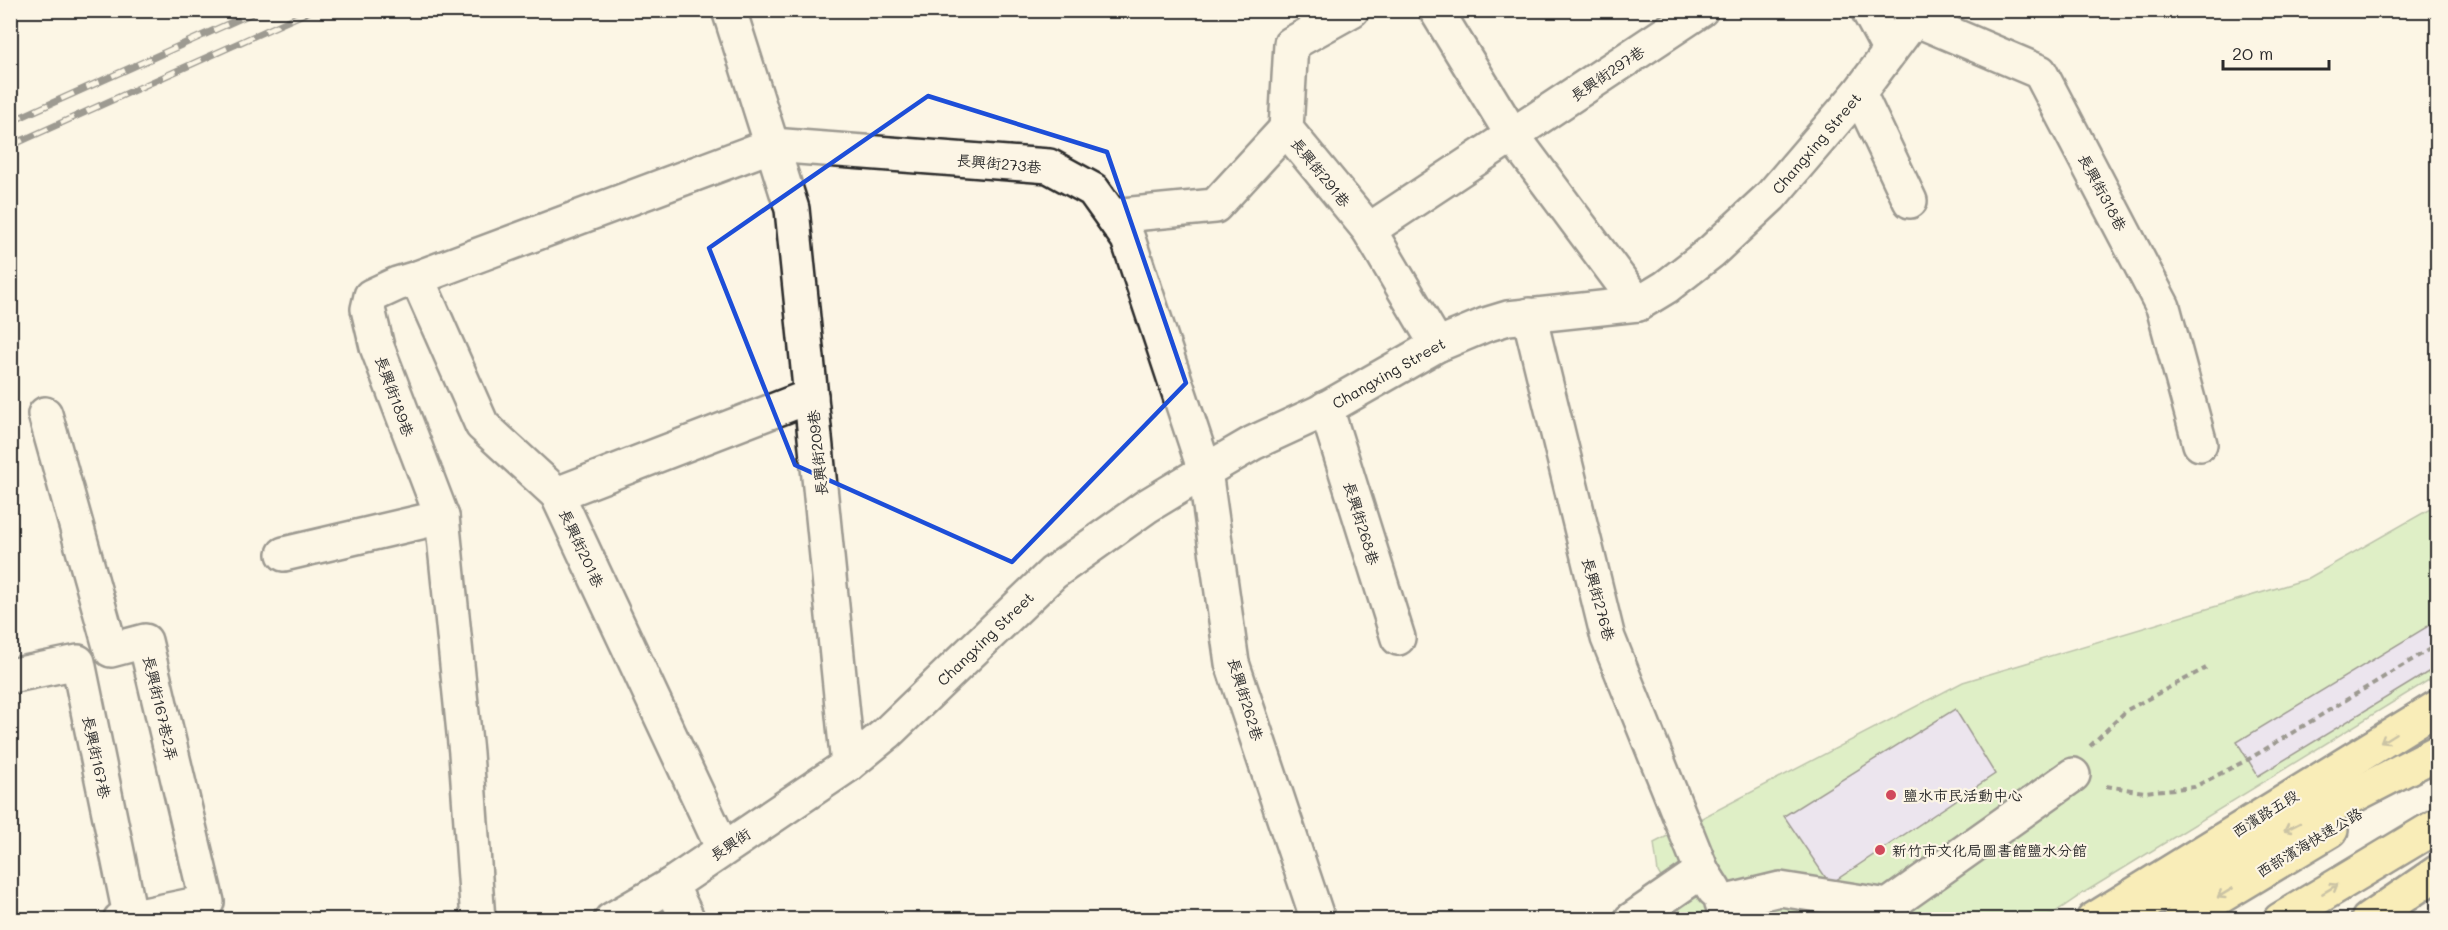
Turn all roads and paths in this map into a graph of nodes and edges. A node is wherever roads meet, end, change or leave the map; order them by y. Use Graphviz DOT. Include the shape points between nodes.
graph roads {
  1 [pos="729,10"];
  2 [pos="1352,10"];
  3 [pos="1436,10"];
  4 [pos="1701,10"];
  5 [pos="1868,10"];
  6 [pos="1918,15"];
  7 [pos="1890,51"];
  8 [pos="1859,93"];
  9 [pos="1286,129"];
  10 [pos="1513,136"];
  11 [pos="772,145"];
  12 [pos="1910,201"];
  13 [pos="1112,216"];
  14 [pos="1369,230"];
  15 [pos="417,279"];
  16 [pos="1638,304"];
  17 [pos="1529,315"];
  18 [pos="1437,345"];
  19 [pos="811,396"];
  20 [pos="1326,408"];
  21 [pos="45,414"];
  22 [pos="2200,444"];
  23 [pos="1205,471"];
  24 [pos="557,494"];
  25 [pos="442,517"];
  26 [pos="284,554"];
  27 [pos="1398,638"];
  28 [pos="2438,644"];
  29 [pos="111,650"];
  30 [pos="78,662"];
  31 [pos="2206,668"];
  32 [pos="10,676"];
  33 [pos="2438,707"];
  34 [pos="2438,752"];
  35 [pos="848,765"];
  36 [pos="2438,765"];
  37 [pos="2073,775"];
  38 [pos="2438,825"];
  39 [pos="723,849"];
  40 [pos="1702,871"];
  41 [pos="2438,872"];
  42 [pos="671,885"];
  43 [pos="2438,889"];
  44 [pos="1728,911"];
  45 [pos="127,918"];
  46 [pos="478,920"];
  47 [pos="610,920"];
  48 [pos="688,920"];
  49 [pos="1318,920"];
  50 [pos="1631,920"];
  51 [pos="2093,920"];
  52 [pos="2112,920"];
  53 [pos="2181,920"];
  54 [pos="2280,920"];
  55 [pos="2368,920"];
  56 [pos="2388,920"];
  1 -- 11 [label="street"];
  2 -- 9 [label="street, 長興街291巷" via="1291,44"];
  3 -- 10 [label="street"];
  4 -- 10 [label="street, 長興街297巷"];
  5 -- 7 [label="street"];
  6 -- 7 [label="street, Changxing Street"];
  6 -- 22 [label="street, 長興街318巷" via="2040,72 2163,307"];
  7 -- 8 [label="street, Changxing Street"];
  8 -- 12 [label="street"];
  8 -- 16 [label="street, Changxing Street" via="1753,215 1666,288"];
  9 -- 13 [label="street" via="1215,206"];
  9 -- 14 [label="street, 長興街291巷"];
  10 -- 14 [label="street, 長興街297巷"];
  10 -- 16 [label="street"];
  11 -- 13 [label="street, 長興街273巷" via="1049,166 1094,190"];
  11 -- 15 [label="street, 長興街189巷"];
  11 -- 19 [label="street, 長興街209巷" via="792,208"];
  13 -- 23 [label="street, 長興街273巷" via="1128,239"];
  14 -- 18 [label="street, 長興街291巷"];
  15 -- 24 [label="street" via="482,425"];
  15 -- 25 [label="street, 長興街189巷" via="371,296 368,309 377,347"];
  16 -- 17 [label="street, Changxing Street"];
  17 -- 18 [label="street, Changxing Street" via="1485,325"];
  17 -- 40 [label="street, 長興街276巷" via="1608,638"];
  18 -- 20 [label="street, Changxing Street"];
  19 -- 24 [label="street, 長興街201巷"];
  19 -- 35 [label="street, 長興街209巷"];
  20 -- 23 [label="street, Changxing Street"];
  20 -- 27 [label="street, 長興街268巷"];
  21 -- 29 [label="street"];
  23 -- 35 [label="street, Changxing Street" via="1147,506 1053,573 887,733"];
  23 -- 49 [label="street, 長興街262巷" via="1232,663"];
  24 -- 39 [label="street, 長興街201巷"];
  25 -- 26 [label="street"];
  25 -- 46 [label="street, 長興街189巷"];
  28 -- 37 [label="path" via="2249,759 2194,787 2144,792 2100,785"];
  29 -- 30 [label="street"];
  29 -- 45 [label="street, 長興街167巷2弄" via="145,641 207,902"];
  30 -- 32 [label="street"];
  30 -- 45 [label="street, 長興街167巷"];
  31 -- 37 [label="path" via="2127,710 2091,744"];
  33 -- 51 [label="main road, 西濱路五段, one-way"];
  34 -- 52 [label="main road, one-way"];
  35 -- 39 [label="street, 長興街"];
  36 -- 53 [label="main road, 西部濱海快速公路, one-way"];
  37 -- 44 [label="street" via="1888,906 1780,889"];
  54 -- 38 [label="main road, one-way"];
  39 -- 42 [label="street, 長興街"];
  40 -- 44 [label="street"];
  40 -- 50 [label="street"];
  41 -- 55 [label="main road"];
  42 -- 47 [label="street, 長興街"];
  42 -- 48 [label="street"];
  43 -- 56 [label="main road"];
}
